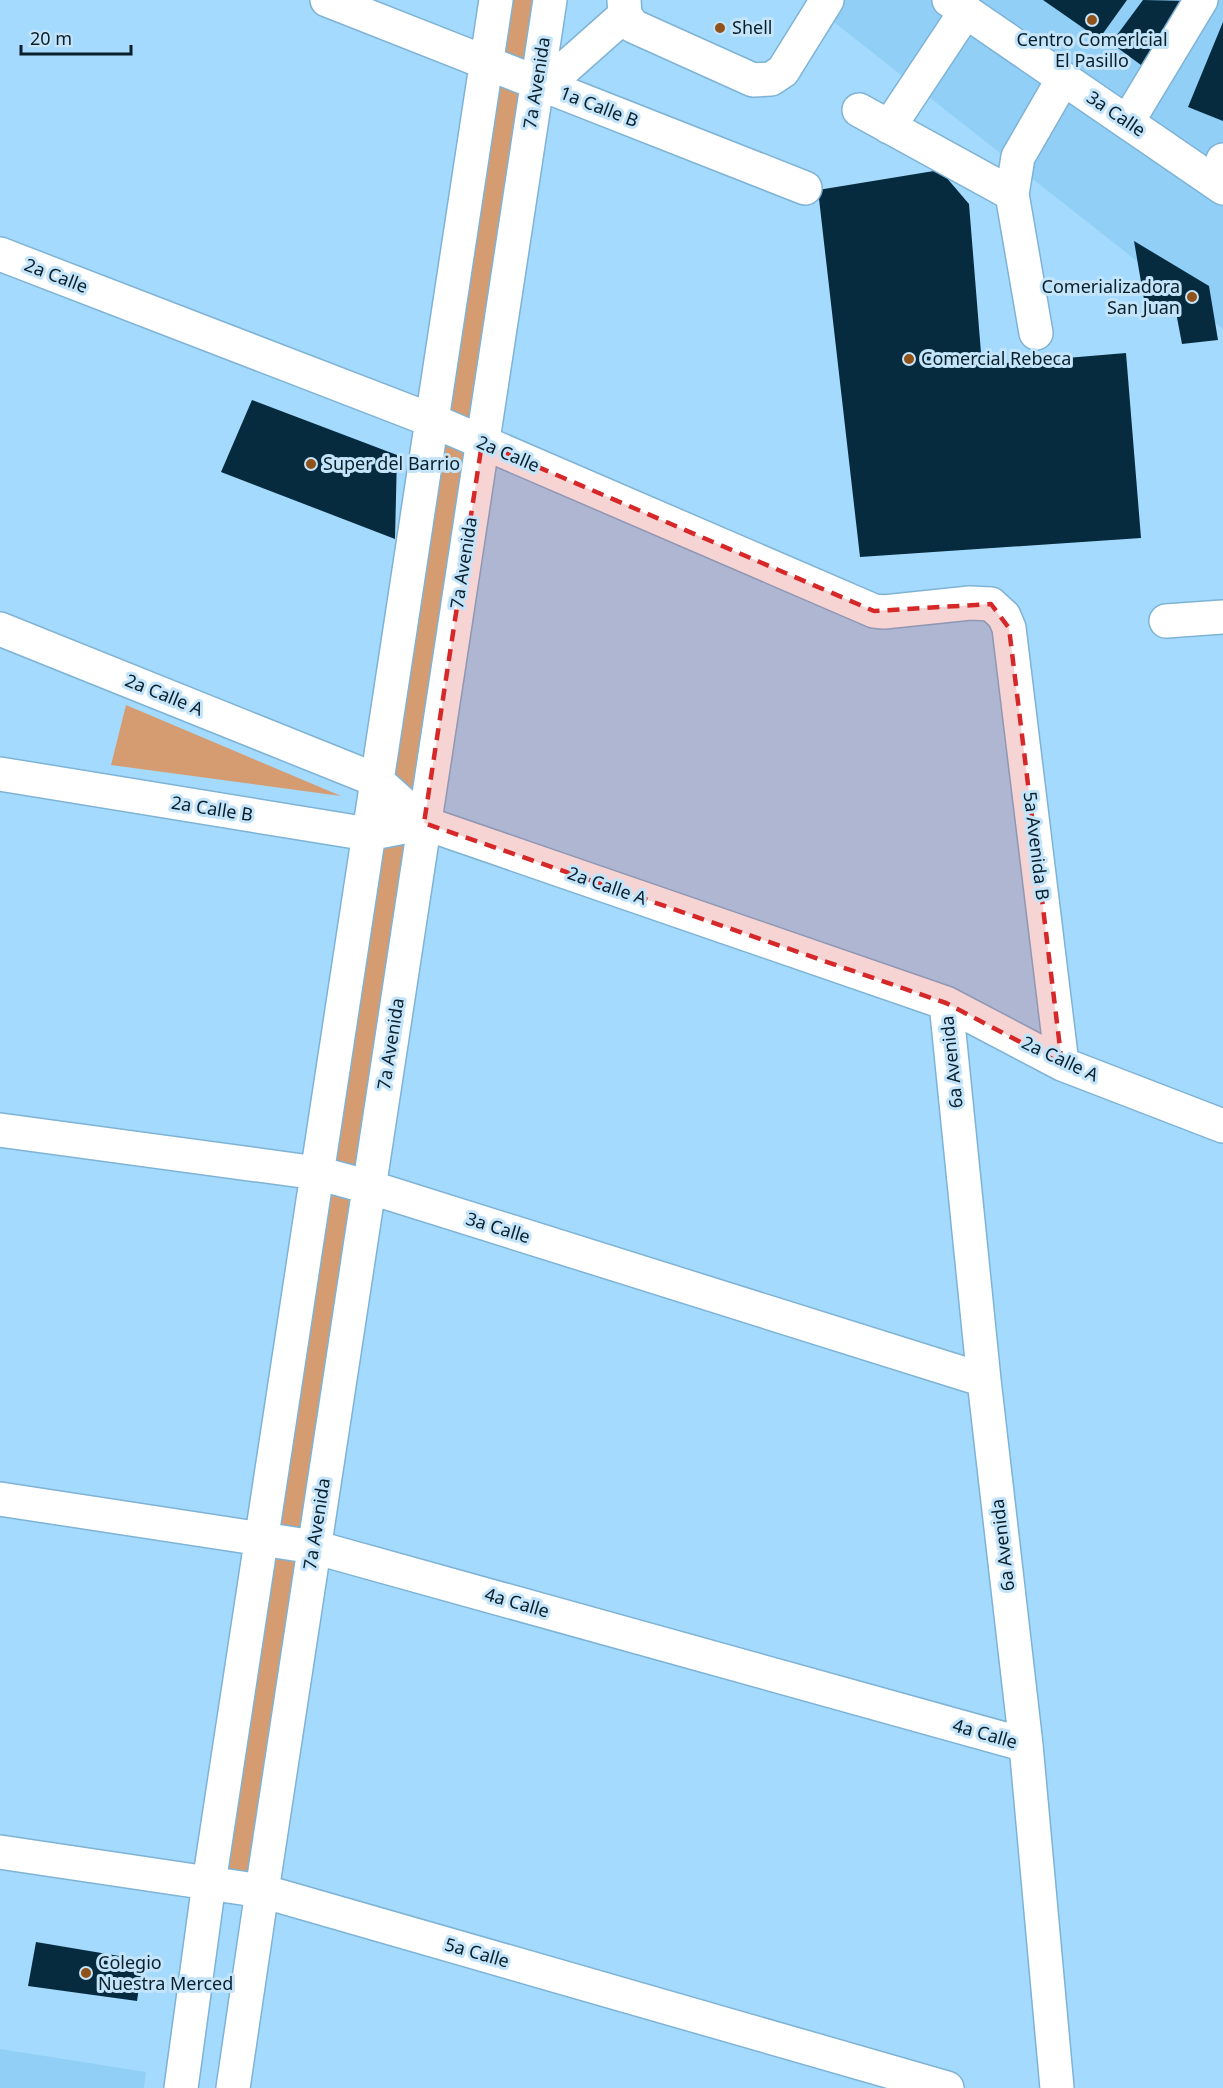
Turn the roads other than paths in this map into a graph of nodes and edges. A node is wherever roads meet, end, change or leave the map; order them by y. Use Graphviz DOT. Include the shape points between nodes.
graph roads {
  1 [pos="327,0"];
  2 [pos="496,0"];
  3 [pos="549,0"];
  4 [pos="827,0"];
  5 [pos="1201,0"];
  6 [pos="958,6"];
  7 [pos="625,7"];
  8 [pos="486,62"];
  9 [pos="1063,79"];
  10 [pos="541,84"];
  11 [pos="859,110"];
  12 [pos="1128,121"];
  13 [pos="889,127"];
  14 [pos="1220,177"];
  15 [pos="805,188"];
  16 [pos="1012,194"];
  17 [pos="0,254"];
  18 [pos="1036,333"];
  19 [pos="431,420"];
  20 [pos="482,443"];
  21 [pos="1223,617"];
  22 [pos="1166,621"];
  23 [pos="1009,628"];
  24 [pos="0,629"];
  25 [pos="0,774"];
  26 [pos="376,780"];
  27 [pos="424,823"];
  28 [pos="368,834"];
  29 [pos="946,1003"];
  30 [pos="1062,1064"];
  31 [pos="1223,1126"];
  32 [pos="0,1130"];
  33 [pos="317,1173"];
  34 [pos="369,1187"];
  35 [pos="984,1380"];
  36 [pos="0,1499"];
  37 [pos="261,1538"];
  38 [pos="314,1547"];
  39 [pos="1026,1745"];
  40 [pos="0,1852"];
  41 [pos="208,1883"];
  42 [pos="262,1891"];
  43 [pos="181,2088"];
  44 [pos="233,2088"];
  45 [pos="947,2088"];
  46 [pos="1057,2088"];
  1 -- 8 [label="street, 1a Calle B"];
  2 -- 8 [label="street"];
  3 -- 10 [label="street, 7a Avenida"];
  4 -- 7 [label="street" via="783,71 771,79 753,80 633,26"];
  5 -- 12 [label="street"];
  6 -- 9 [label="street, 3a Calle"];
  6 -- 13 [label="street"];
  7 -- 10 [label="street"];
  8 -- 10 [label="street, 1a Calle B"];
  8 -- 19 [label="street"];
  9 -- 12 [label="street, 3a Calle"];
  9 -- 16 [label="street" via="1018,157"];
  10 -- 15 [label="street, 1a Calle B"];
  10 -- 20 [label="street, 7a Avenida"];
  11 -- 13 [label="street"];
  12 -- 14 [label="street, 3a Calle"];
  13 -- 16 [label="street"];
  16 -- 18 [label="street"];
  17 -- 19 [label="street, 2a Calle"];
  19 -- 20 [label="street, 2a Calle"];
  19 -- 26 [label="street"];
  20 -- 23 [label="street, 2a Calle" via="874,611 991,604 1004,616"];
  20 -- 27 [label="street, 7a Avenida"];
  21 -- 22 [label="street"];
  23 -- 30 [label="street, 5a Avenida B"];
  24 -- 26 [label="street, 2a Calle A"];
  25 -- 28 [label="street, 2a Calle B"];
  26 -- 27 [label="street, 2a Calle A"];
  26 -- 28 [label="street"];
  27 -- 28 [label="street, 2a Calle B"];
  27 -- 29 [label="street, 2a Calle A"];
  27 -- 34 [label="street, 7a Avenida"];
  28 -- 33 [label="street"];
  29 -- 30 [label="street, 2a Calle A"];
  29 -- 35 [label="street, 6a Avenida"];
  30 -- 31 [label="street, 2a Calle A"];
  32 -- 33 [label="street, 3a Calle"];
  33 -- 34 [label="street, 3a Calle"];
  33 -- 37 [label="street"];
  34 -- 35 [label="street, 3a Calle"];
  34 -- 38 [label="street, 7a Avenida"];
  35 -- 39 [label="street, 6a Avenida"];
  36 -- 37 [label="street, 4a Calle"];
  37 -- 38 [label="street, 4a Calle"];
  37 -- 41 [label="street"];
  38 -- 39 [label="street, 4a Calle"];
  38 -- 42 [label="street, 7a Avenida"];
  39 -- 46 [label="street, 6a Avenida"];
  40 -- 41 [label="street, 5a Calle"];
  41 -- 42 [label="street, 5a Calle"];
  41 -- 43 [label="street"];
  42 -- 44 [label="street, 7a Avenida"];
  42 -- 45 [label="street, 5a Calle"];
}
